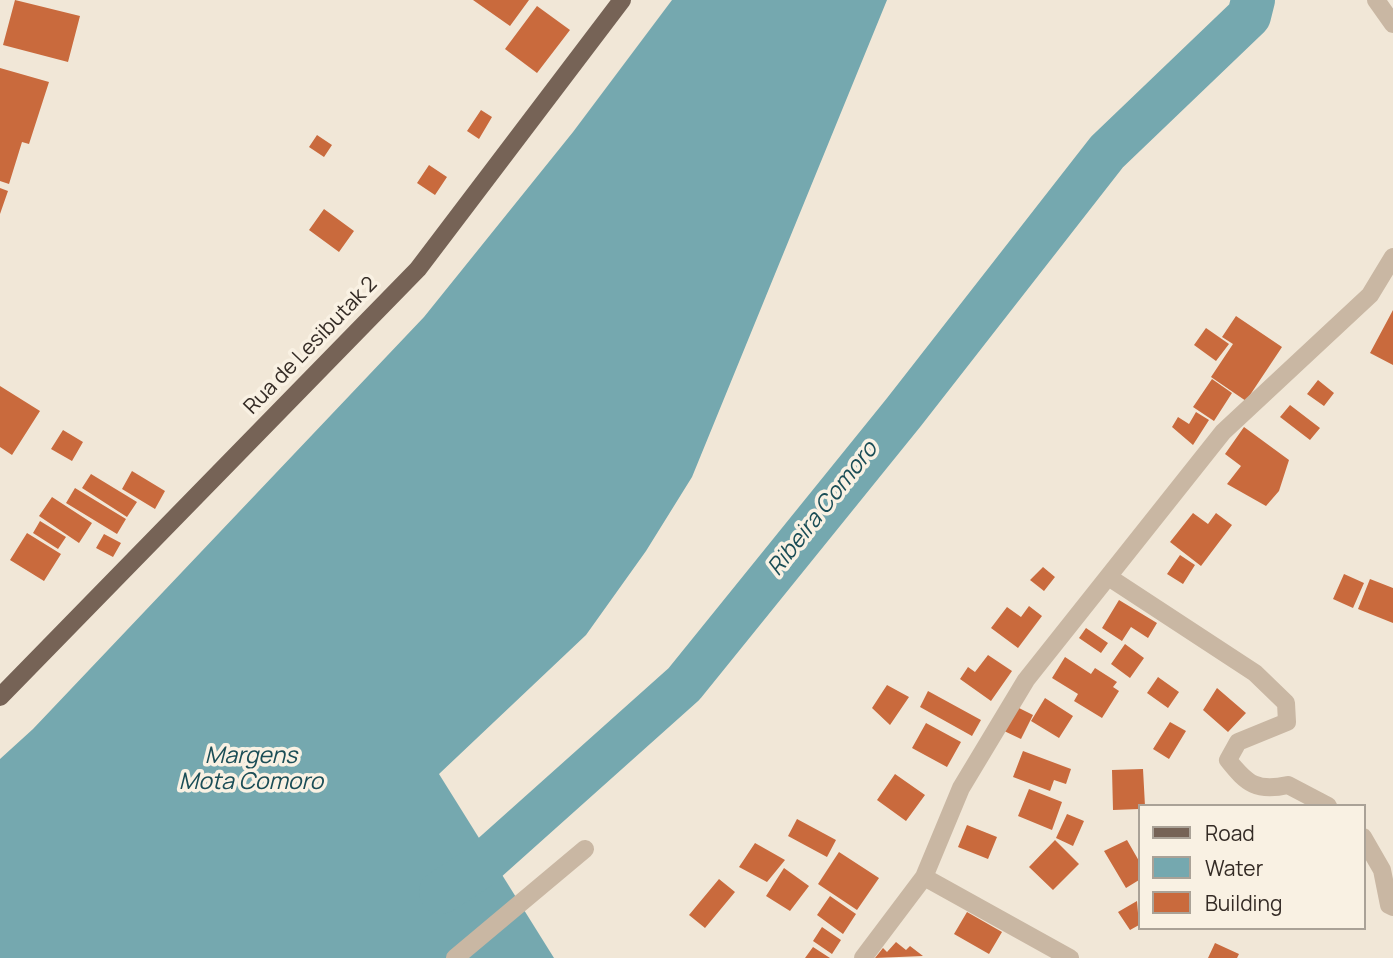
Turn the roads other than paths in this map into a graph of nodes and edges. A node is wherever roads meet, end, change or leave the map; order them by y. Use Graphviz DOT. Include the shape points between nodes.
graph roads {
  1 [pos="622,0"];
  2 [pos="1376,0"];
  3 [pos="1393,24"];
  4 [pos="1393,257"];
  5 [pos="1110,578"];
  6 [pos="0,697"];
  7 [pos="1324,804"];
  8 [pos="1365,840"];
  9 [pos="585,849"];
  10 [pos="924,877"];
  11 [pos="1393,907"];
  12 [pos="455,958"];
  13 [pos="863,958"];
  14 [pos="1070,958"];
  1 -- 6 [label="main road, Rua de Lesibutak 2" via="418,269"];
  2 -- 3 [label="street"];
  4 -- 5 [label="street" via="1370,295 1223,432"];
  5 -- 7 [label="street" via="1255,673 1286,703 1287,722 1238,742 1228,760 1243,779 1267,790 1288,785"];
  5 -- 10 [label="street" via="1026,680 961,788"];
  8 -- 11 [label="street" via="1382,870"];
  9 -- 12 [label="street"];
  10 -- 13 [label="street"];
  10 -- 14 [label="street"];
}
